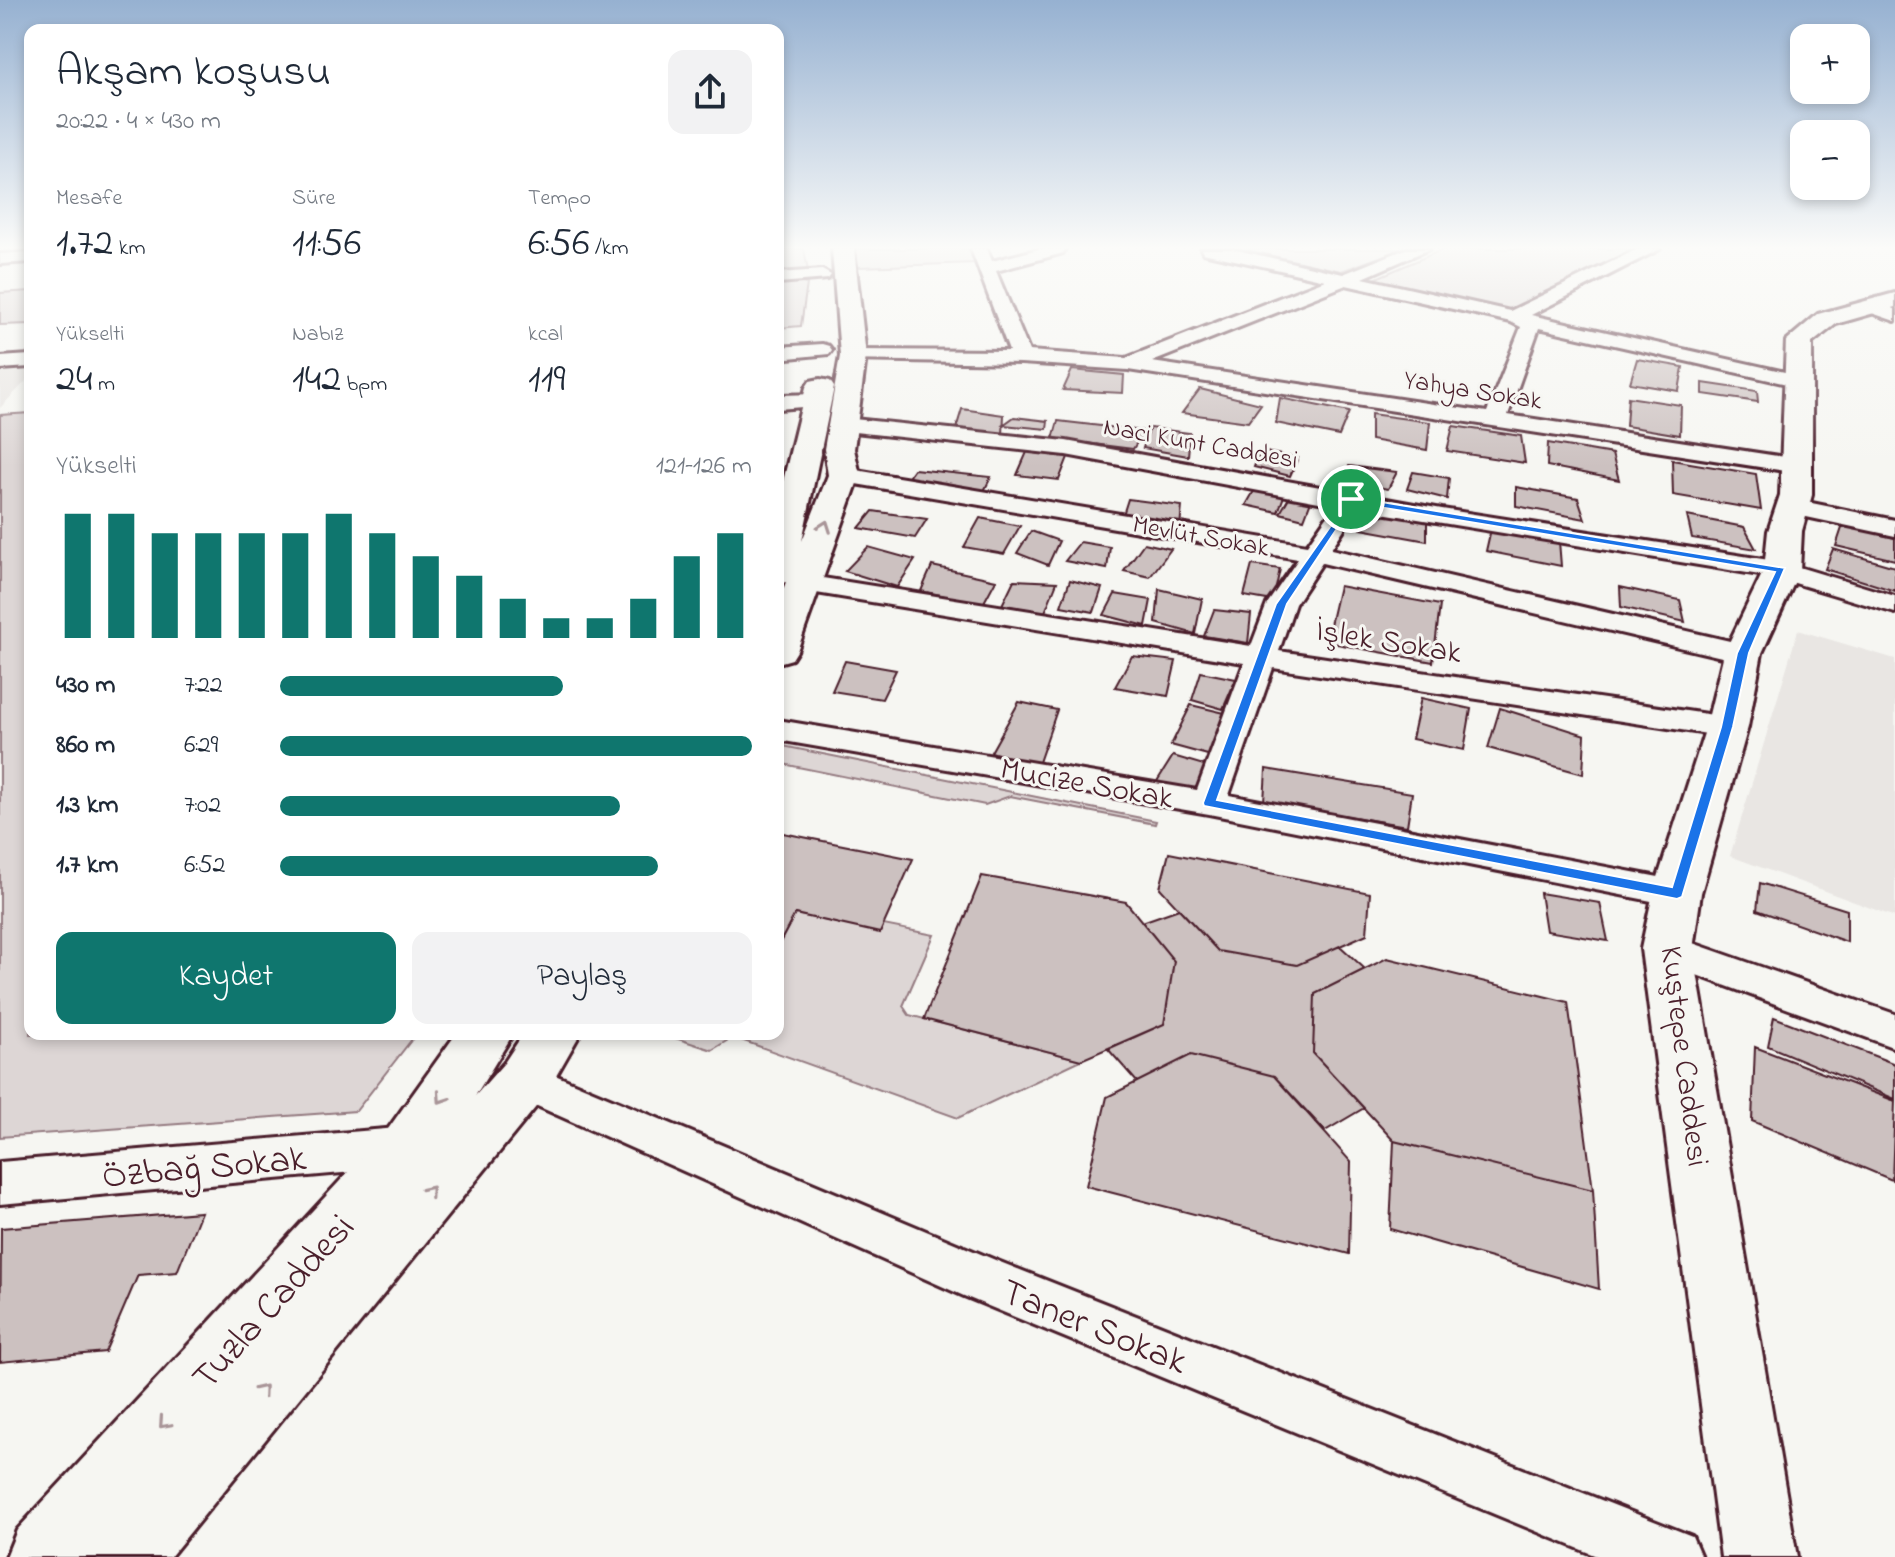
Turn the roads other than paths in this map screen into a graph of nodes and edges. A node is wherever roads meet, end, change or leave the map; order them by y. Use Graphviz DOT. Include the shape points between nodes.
graph roads {
  1 [pos="822,322"];
  2 [pos="850,322"];
  3 [pos="1007,322"];
  4 [pos="1236,322"];
  5 [pos="1525,322"];
  6 [pos="1539,322"];
  7 [pos="1824,322"];
  8 [pos="822,350"];
  9 [pos="784,353"];
  10 [pos="853,356"];
  11 [pos="1021,357"];
  12 [pos="24,361"];
  13 [pos="0,363"];
  14 [pos="1128,364"];
  15 [pos="1796,380"];
  16 [pos="819,400"];
  17 [pos="784,402"];
  18 [pos="1495,420"];
  19 [pos="844,425"];
  20 [pos="844,475"];
  21 [pos="1795,487"];
  22 [pos="1351,499"];
  23 [pos="1895,528"];
  24 [pos="1316,554"];
  25 [pos="1782,570"];
  26 [pos="791,578"];
  27 [pos="1895,605"];
  28 [pos="784,617"];
  29 [pos="1743,653"];
  30 [pos="1261,657"];
  31 [pos="1727,727"];
  32 [pos="784,731"];
  33 [pos="1209,803"];
  34 [pos="1677,893"];
  35 [pos="1667,949"];
  36 [pos="1895,1031"];
  37 [pos="521,1049"];
  38 [pos="409,1147"];
  39 [pos="0,1183"];
  40 [pos="44,1557"];
  41 [pos="121,1557"];
  42 [pos="1671,1557"];
  43 [pos="1759,1557"];
  1 -- 8 [label="main road"];
  2 -- 10 [label="main road"];
  3 -- 11 [label="street"];
  4 -- 14 [label="street"];
  5 -- 18 [label="street" via="1531,325"];
  6 -- 15 [label="street"];
  7 -- 15 [label="main road, Kuştepe Caddesi" via="1799,341"];
  8 -- 9 [label="street"];
  8 -- 16 [label="main road"];
  10 -- 11 [label="street, Yahya Sokak"];
  10 -- 19 [label="main road"];
  11 -- 14 [label="street, Yahya Sokak"];
  12 -- 13 [label="street"];
  14 -- 18 [label="street, Yahya Sokak"];
  15 -- 21 [label="main road, Kuştepe Caddesi"];
  16 -- 17 [label="street"];
  16 -- 26 [label="main road"];
  18 -- 21 [label="street, Yahya Sokak"];
  19 -- 20 [label="main road" via="839,449"];
  19 -- 22 [label="street, Naci Kunt Caddesi" via="1066,448"];
  20 -- 24 [label="street, Mevlüt Sokak"];
  26 -- 20 [label="main road, one-way"];
  21 -- 23 [label="street, Yahya Sokak"];
  21 -- 25 [label="main road, Kuştepe Caddesi"];
  22 -- 24 [label="street"];
  22 -- 25 [label="street, Naci Kunt Caddesi"];
  24 -- 29 [label="street, Mevlüt Sokak"];
  24 -- 30 [label="street" via="1281,604"];
  25 -- 27 [label="street, Naci Kunt Caddesi"];
  25 -- 29 [label="main road, Kuştepe Caddesi"];
  26 -- 28 [label="main road"];
  26 -- 30 [label="street, İşlek Sokak"];
  29 -- 31 [label="main road, Kuştepe Caddesi"];
  30 -- 31 [label="street, İşlek Sokak"];
  30 -- 33 [label="street"];
  31 -- 34 [label="main road, Kuştepe Caddesi"];
  32 -- 33 [label="street, Mucize Sokak"];
  33 -- 34 [label="street, Mucize Sokak"];
  34 -- 35 [label="main road, Kuştepe Caddesi"];
  35 -- 36 [label="street"];
  35 -- 43 [label="main road, Kuştepe Caddesi"];
  37 -- 38 [label="main road, Tuzla Caddesi, one-way"];
  41 -- 37 [label="main road, Tuzla Caddesi, one-way"];
  37 -- 42 [label="street, Taner Sokak" via="982,1279"];
  38 -- 39 [label="street, Özbağ Sokak"];
  38 -- 40 [label="main road, Tuzla Caddesi, one-way"];
}
